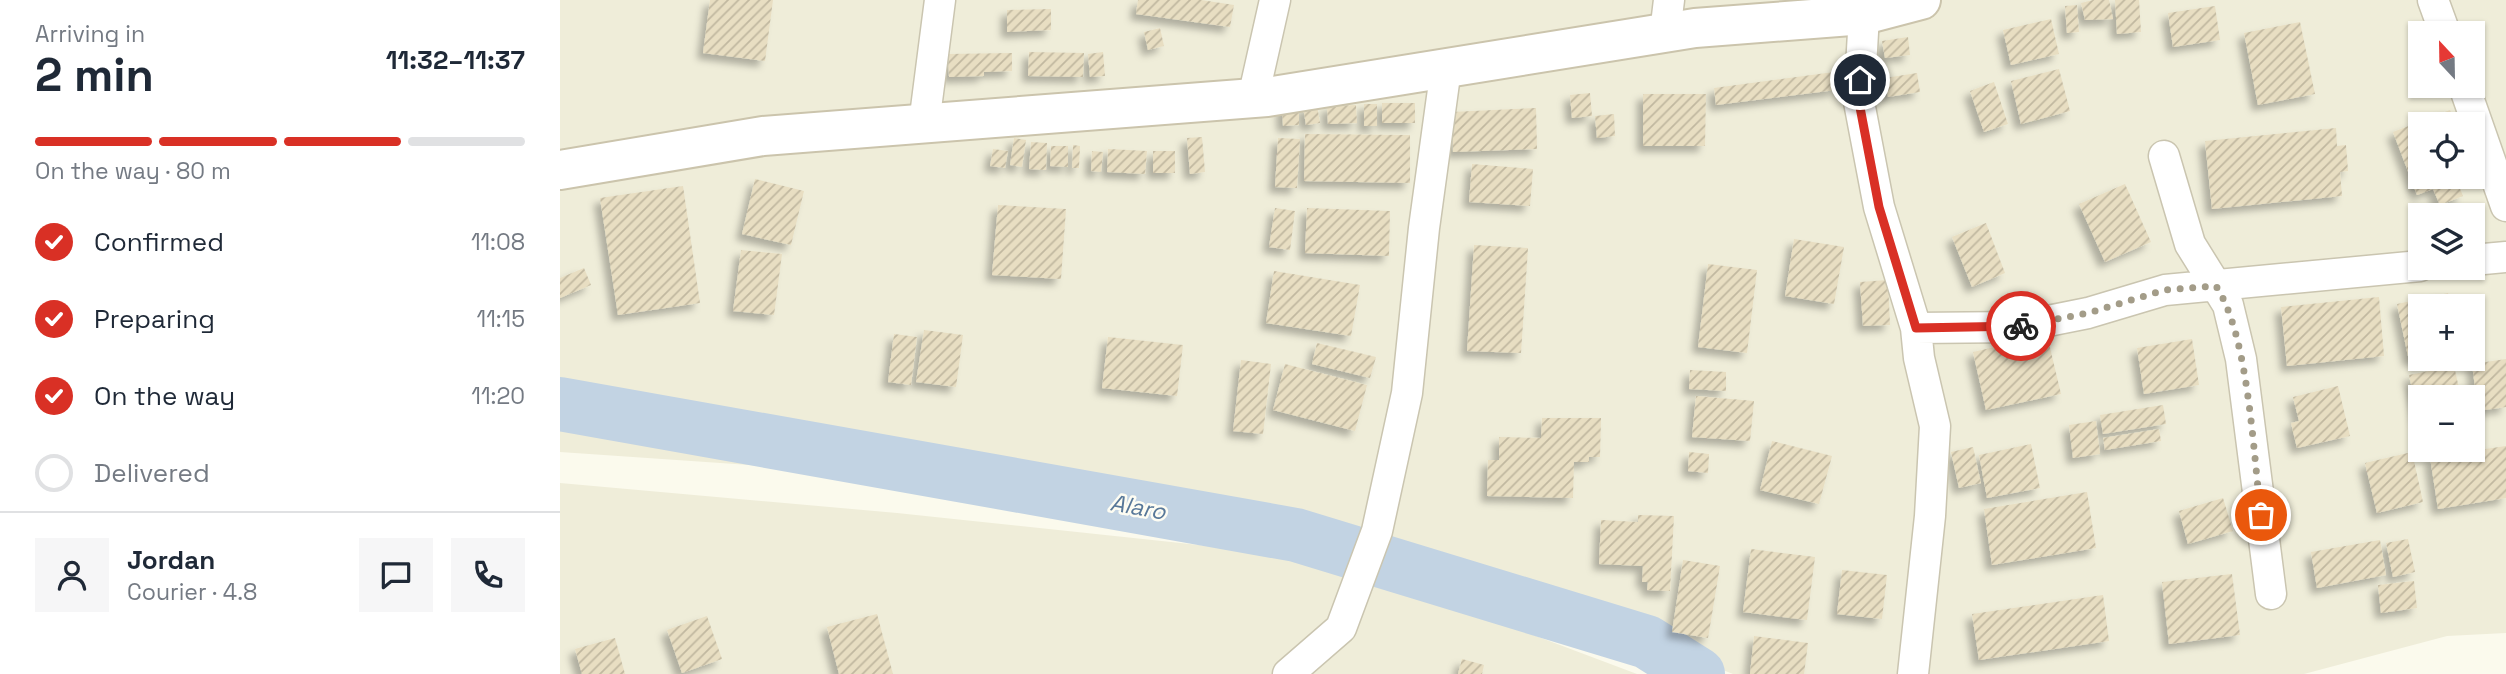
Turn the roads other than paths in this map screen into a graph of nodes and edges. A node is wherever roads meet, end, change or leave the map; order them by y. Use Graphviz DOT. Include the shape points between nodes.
graph roads {
  1 [pos="940,0"];
  2 [pos="1275,0"];
  3 [pos="1921,0"];
  4 [pos="2433,0"];
  5 [pos="1864,15"];
  6 [pos="1667,16"];
  7 [pos="2441,21"];
  8 [pos="1446,68"];
  9 [pos="1253,98"];
  10 [pos="2468,98"];
  11 [pos="924,124"];
  12 [pos="2164,156"];
  13 [pos="560,170"];
  14 [pos="2506,206"];
  15 [pos="2506,257"];
  16 [pos="2485,259"];
  17 [pos="2408,267"];
  18 [pos="2216,286"];
  19 [pos="1916,328"];
  20 [pos="2271,593"];
  21 [pos="1288,674"];
  22 [pos="1913,674"];
  1 -- 11 [label="street"];
  2 -- 9 [label="street"];
  3 -- 5 [label="street"];
  4 -- 7 [label="street"];
  5 -- 6 [label="street" via="1695,27"];
  5 -- 19 [label="street" via="1859,102 1879,207"];
  6 -- 8 [label="street"];
  8 -- 9 [label="street"];
  8 -- 21 [label="street" via="1407,393 1377,531 1341,628"];
  9 -- 11 [label="street"];
  10 -- 14 [label="street"];
  11 -- 13 [label="street" via="763,136"];
  12 -- 18 [label="street" via="2190,244"];
  15 -- 16 [label="street"];
  17 -- 18 [label="street"];
  18 -- 19 [label="street" via="2165,290 2088,313 2018,327"];
  18 -- 20 [label="street" via="2228,304 2241,359"];
  19 -- 22 [label="street" via="1935,426"];
}
